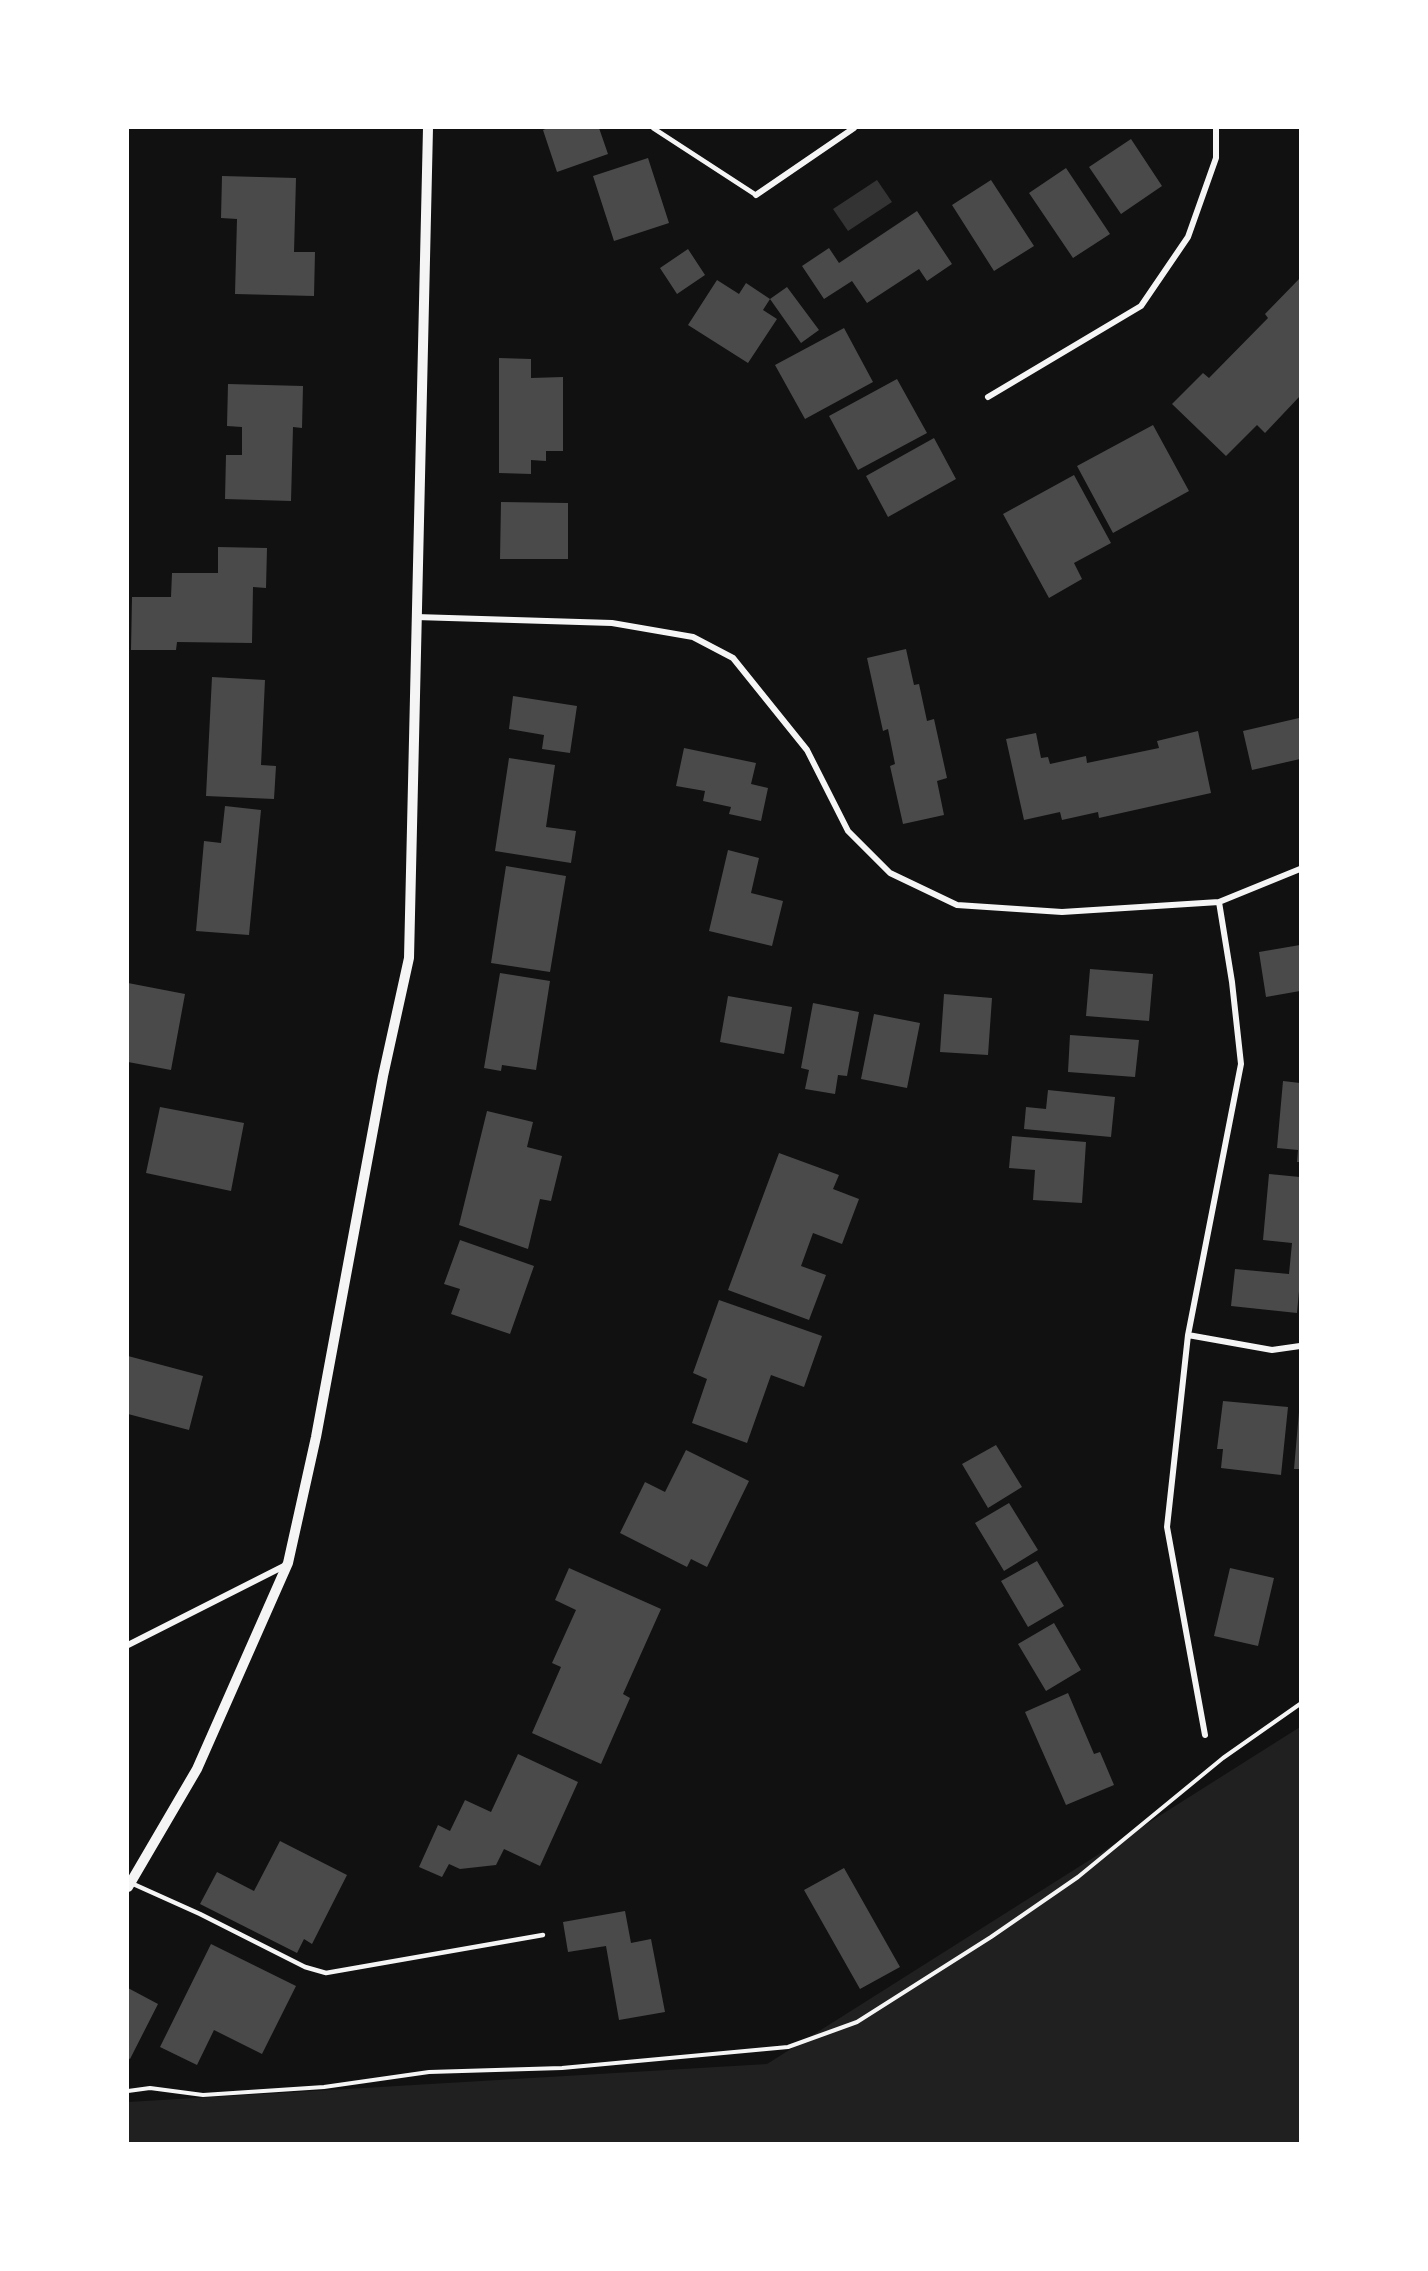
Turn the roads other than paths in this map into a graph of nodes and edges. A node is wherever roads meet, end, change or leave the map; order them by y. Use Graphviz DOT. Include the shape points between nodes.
graph roads {
  1 [pos="428,128"];
  2 [pos="653,128"];
  3 [pos="854,128"];
  4 [pos="1216,128"];
  5 [pos="756,195"];
  6 [pos="988,397"];
  7 [pos="416,617"];
  8 [pos="1300,868"];
  9 [pos="1219,902"];
  10 [pos="1188,1335"];
  11 [pos="1300,1346"];
  12 [pos="288,1563"];
  13 [pos="128,1645"];
  14 [pos="1205,1735"];
  15 [pos="129,1885"];
  16 [pos="543,1935"];
  1 -- 7 [label="street"];
  2 -- 5 [label="lane"];
  3 -- 5 [label="street"];
  4 -- 6 [label="street" via="1216,158 1188,237 1141,306"];
  7 -- 9 [label="street" via="612,623 693,637 733,658 807,750 848,831 890,873 957,905 1062,912"];
  7 -- 12 [label="street" via="409,958"];
  8 -- 9 [label="street"];
  9 -- 10 [label="street" via="1241,1064"];
  10 -- 11 [label="street" via="1272,1350"];
  10 -- 14 [label="street" via="1167,1527"];
  12 -- 13 [label="street"];
  12 -- 15 [label="street" via="197,1769"];
  15 -- 16 [label="lane" via="200,1914 304,1967 326,1973"];
}
